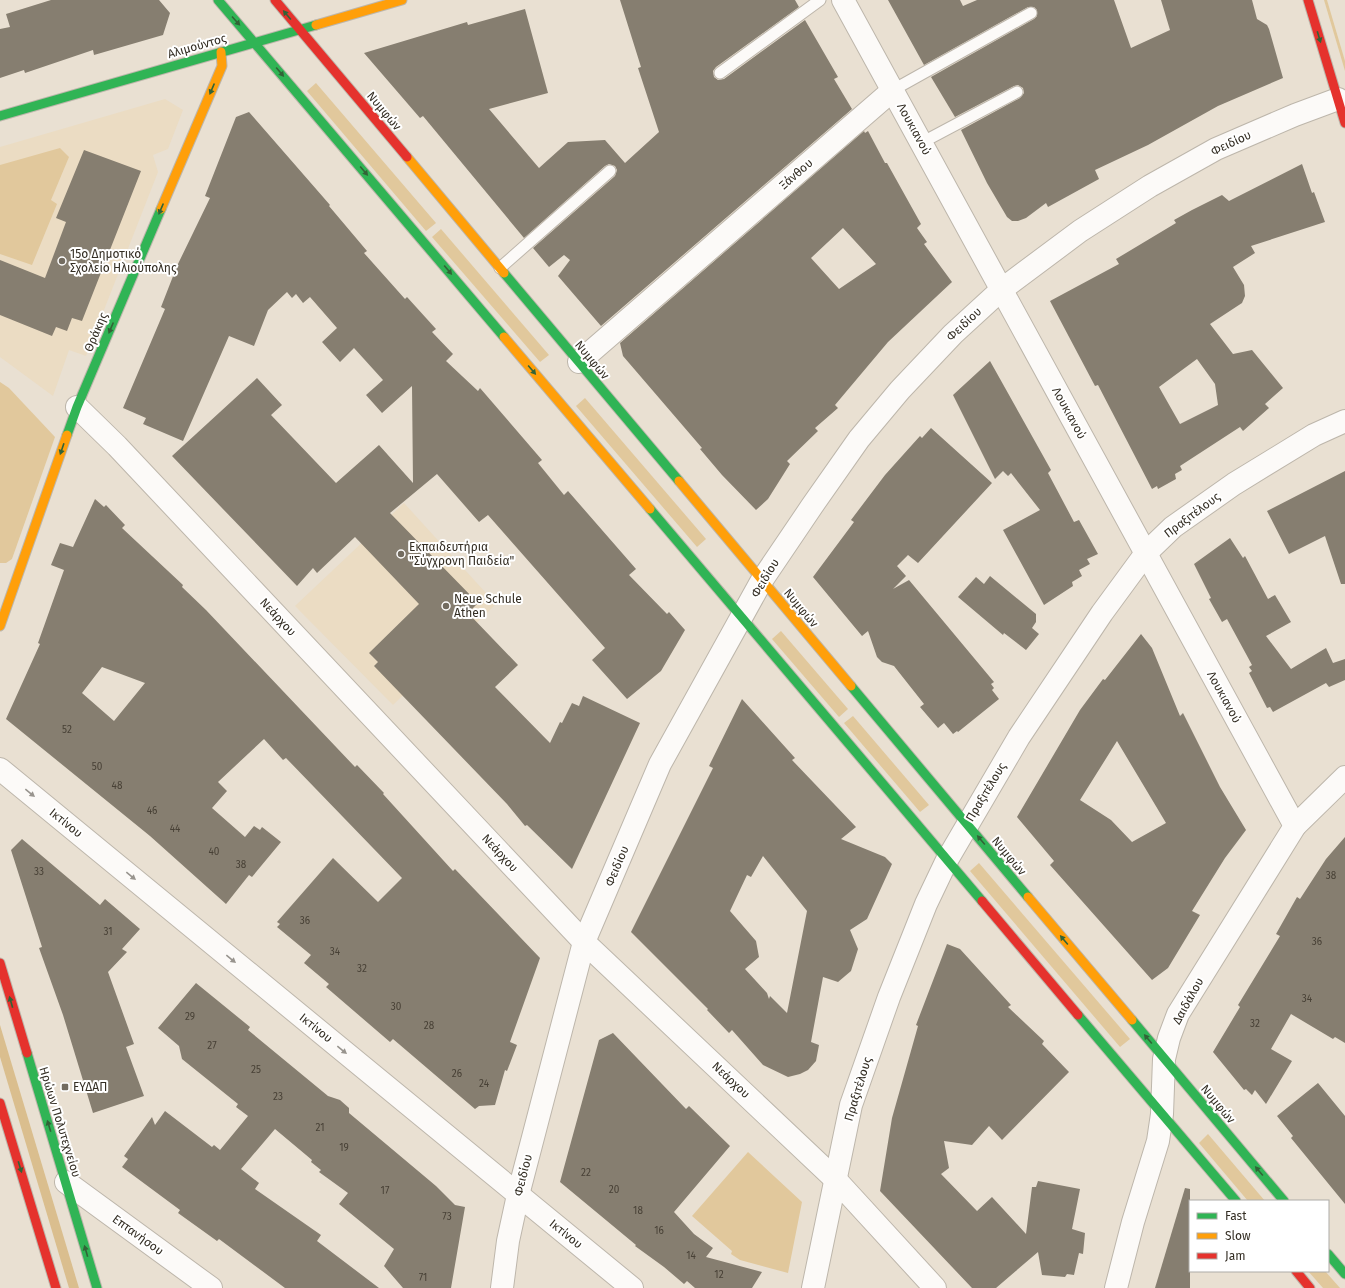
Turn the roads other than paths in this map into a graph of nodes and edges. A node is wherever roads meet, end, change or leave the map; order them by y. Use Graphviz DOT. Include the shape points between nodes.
graph roads {
  1 [pos="275,0"];
  2 [pos="402,0"];
  3 [pos="820,0"];
  4 [pos="843,0"];
  5 [pos="1308,0"];
  6 [pos="225,3"];
  7 [pos="1031,13"];
  8 [pos="300,30"];
  9 [pos="255,42"];
  10 [pos="221,52"];
  11 [pos="720,73"];
  12 [pos="893,90"];
  13 [pos="1016,92"];
  14 [pos="1338,99"];
  15 [pos="0,116"];
  16 [pos="1345,123"];
  17 [pos="921,143"];
  18 [pos="610,171"];
  19 [pos="500,268"];
  20 [pos="1002,290"];
  21 [pos="579,362"];
  22 [pos="77,407"];
  23 [pos="1345,421"];
  24 [pos="1146,553"];
  25 [pos="762,580"];
  26 [pos="0,603"];
  27 [pos="4,617"];
  28 [pos="742,618"];
  29 [pos="0,626"];
  30 [pos="0,769"];
  31 [pos="1345,777"];
  32 [pos="967,824"];
  33 [pos="1295,826"];
  34 [pos="947,860"];
  35 [pos="584,942"];
  36 [pos="0,963"];
  37 [pos="1164,1059"];
  38 [pos="0,1103"];
  39 [pos="1162,1114"];
  40 [pos="836,1180"];
  41 [pos="66,1182"];
  42 [pos="518,1195"];
  43 [pos="1235,1200"];
  44 [pos="1283,1200"];
  45 [pos="1329,1255"];
  46 [pos="1297,1272"];
  47 [pos="1345,1274"];
  48 [pos="56,1288"];
  49 [pos="97,1288"];
  50 [pos="211,1288"];
  51 [pos="502,1288"];
  52 [pos="632,1288"];
  53 [pos="813,1288"];
  54 [pos="935,1288"];
  55 [pos="1116,1288"];
  56 [pos="1310,1288"];
  8 -- 1 [label="street, Νυμφών, one-way"];
  2 -- 8 [label="street, Αλιμούντος"];
  3 -- 11 [label="lane"];
  4 -- 12 [label="street, Λουκιανού"];
  5 -- 14 [label="street, one-way"];
  6 -- 9 [label="street, one-way"];
  7 -- 12 [label="lane, Ξάνθου"];
  8 -- 9 [label="street, Αλιμούντος"];
  8 -- 19 [label="street, Νυμφών"];
  9 -- 10 [label="street, Αλιμούντος"];
  9 -- 28 [label="street, one-way"];
  10 -- 15 [label="street, Αλιμούντος"];
  10 -- 22 [label="street, Θράκης, one-way" via="222,66"];
  12 -- 17 [label="street, Λουκιανού"];
  12 -- 21 [label="street, Ξάνθου"];
  13 -- 17 [label="lane"];
  14 -- 16 [label="street"];
  14 -- 20 [label="street, Φειδίου" via="1216,149 1156,182 1080,231"];
  17 -- 20 [label="street, Λουκιανού"];
  18 -- 19 [label="lane"];
  19 -- 21 [label="street, Νυμφών"];
  20 -- 24 [label="street, Λουκιανού"];
  20 -- 25 [label="street, Φειδίου" via="953,334 900,390 859,439"];
  21 -- 25 [label="street, Νυμφών"];
  22 -- 27 [label="street, Θράκης, one-way"];
  22 -- 35 [label="street, Νεάρχου" via="117,446"];
  23 -- 24 [label="street, Πραξιτέλους" via="1300,443 1234,484 1173,527"];
  24 -- 32 [label="street, Πραξιτέλους" via="1102,613 1019,737"];
  24 -- 33 [label="street, Λουκιανού"];
  25 -- 28 [label="street, Φειδίου"];
  25 -- 32 [label="street, Νυμφών"];
  26 -- 27 [label="street"];
  27 -- 29 [label="street, Θράκης"];
  28 -- 34 [label="street"];
  28 -- 35 [label="street, Φειδίου" via="660,764"];
  30 -- 42 [label="street, Ικτίνου, one-way"];
  31 -- 33 [label="street, Δαιδάλου"];
  32 -- 34 [label="street, Πραξιτέλους"];
  37 -- 32 [label="street, Νυμφών, one-way"];
  33 -- 37 [label="street, Δαιδάλου" via="1178,1014"];
  34 -- 39 [label="street"];
  34 -- 40 [label="street, Πραξιτέλους" via="926,904 889,996 851,1105"];
  35 -- 40 [label="street, Νεάρχου"];
  35 -- 42 [label="street, Φειδίου"];
  41 -- 36 [label="street, Ηρώων Πολυτεχνείου, one-way"];
  37 -- 39 [label="street, Δαιδάλου"];
  44 -- 37 [label="street, Νυμφών, one-way"];
  38 -- 48 [label="street, one-way"];
  39 -- 43 [label="street"];
  39 -- 55 [label="street, Δαιδάλου" via="1158,1141"];
  40 -- 53 [label="street, Πραξιτέλους"];
  40 -- 54 [label="street, Νεάρχου"];
  49 -- 41 [label="street, Ηρώων Πολυτεχνείου, one-way"];
  41 -- 50 [label="street, Επτανήσου"];
  42 -- 51 [label="street, Φειδίου" via="508,1241"];
  42 -- 52 [label="street, Ικτίνου"];
  45 -- 47 [label="street"];
  46 -- 56 [label="street"];
}
